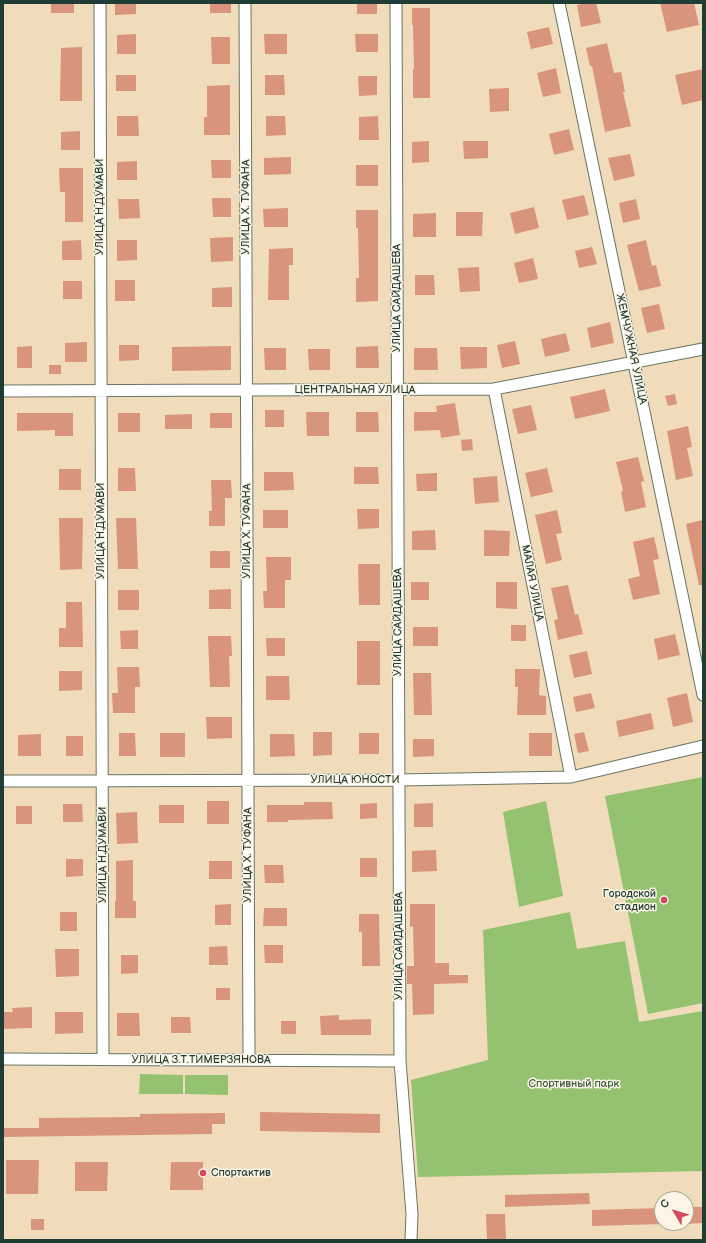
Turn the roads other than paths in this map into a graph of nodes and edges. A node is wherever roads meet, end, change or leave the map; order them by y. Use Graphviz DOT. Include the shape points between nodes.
graph roads {
  1 [pos="100,3"];
  2 [pos="245,3"];
  3 [pos="396,3"];
  4 [pos="559,3"];
  5 [pos="703,349"];
  6 [pos="634,362"];
  7 [pos="246,390"];
  8 [pos="397,390"];
  9 [pos="494,390"];
  10 [pos="3,391"];
  11 [pos="101,391"];
  12 [pos="703,695"];
  13 [pos="703,746"];
  14 [pos="571,777"];
  15 [pos="248,780"];
  16 [pos="399,780"];
  17 [pos="3,781"];
  18 [pos="102,781"];
  19 [pos="3,1059"];
  20 [pos="103,1059"];
  21 [pos="249,1060"];
  22 [pos="400,1060"];
  23 [pos="411,1240"];
  1 -- 11 [label="street, УЛИЦА Н.ДУМАВИ"];
  2 -- 7 [label="street, УЛИЦА Х. ТУФАНА"];
  3 -- 8 [label="street, УЛИЦА САЙДАШЕВА"];
  4 -- 6 [label="street, ЖЕМЧУЖНАЯ УЛИЦА"];
  5 -- 6 [label="street, ЦЕНТРАЛЬНАЯ УЛИЦА"];
  6 -- 9 [label="street, ЦЕНТРАЛЬНАЯ УЛИЦА"];
  6 -- 12 [label="street, ЖЕМЧУЖНАЯ УЛИЦА"];
  7 -- 8 [label="street, ЦЕНТРАЛЬНАЯ УЛИЦА"];
  7 -- 11 [label="street, ЦЕНТРАЛЬНАЯ УЛИЦА"];
  7 -- 15 [label="street, УЛИЦА Х. ТУФАНА"];
  8 -- 9 [label="street, ЦЕНТРАЛЬНАЯ УЛИЦА"];
  8 -- 16 [label="street, УЛИЦА САЙДАШЕВА"];
  9 -- 14 [label="street, МАЛАЯ УЛИЦА"];
  10 -- 11 [label="street, ЦЕНТРАЛЬНАЯ УЛИЦА"];
  11 -- 18 [label="street, УЛИЦА Н.ДУМАВИ"];
  13 -- 14 [label="street, УЛИЦА ЮНОСТИ"];
  14 -- 16 [label="street, УЛИЦА ЮНОСТИ"];
  15 -- 16 [label="street, УЛИЦА ЮНОСТИ"];
  15 -- 18 [label="street, УЛИЦА ЮНОСТИ"];
  15 -- 21 [label="street, УЛИЦА Х. ТУФАНА"];
  16 -- 22 [label="street, УЛИЦА САЙДАШЕВА"];
  17 -- 18 [label="street, УЛИЦА ЮНОСТИ"];
  18 -- 20 [label="street, УЛИЦА Н.ДУМАВИ"];
  19 -- 20 [label="street, УЛИЦА З.Т.ТИМЕРЗЯНОВА"];
  20 -- 21 [label="street, УЛИЦА З.Т.ТИМЕРЗЯНОВА"];
  21 -- 22 [label="street, УЛИЦА З.Т.ТИМЕРЗЯНОВА"];
  22 -- 23 [label="street, УЛИЦА САЙДАШЕВА" via="412,1214"];
}
